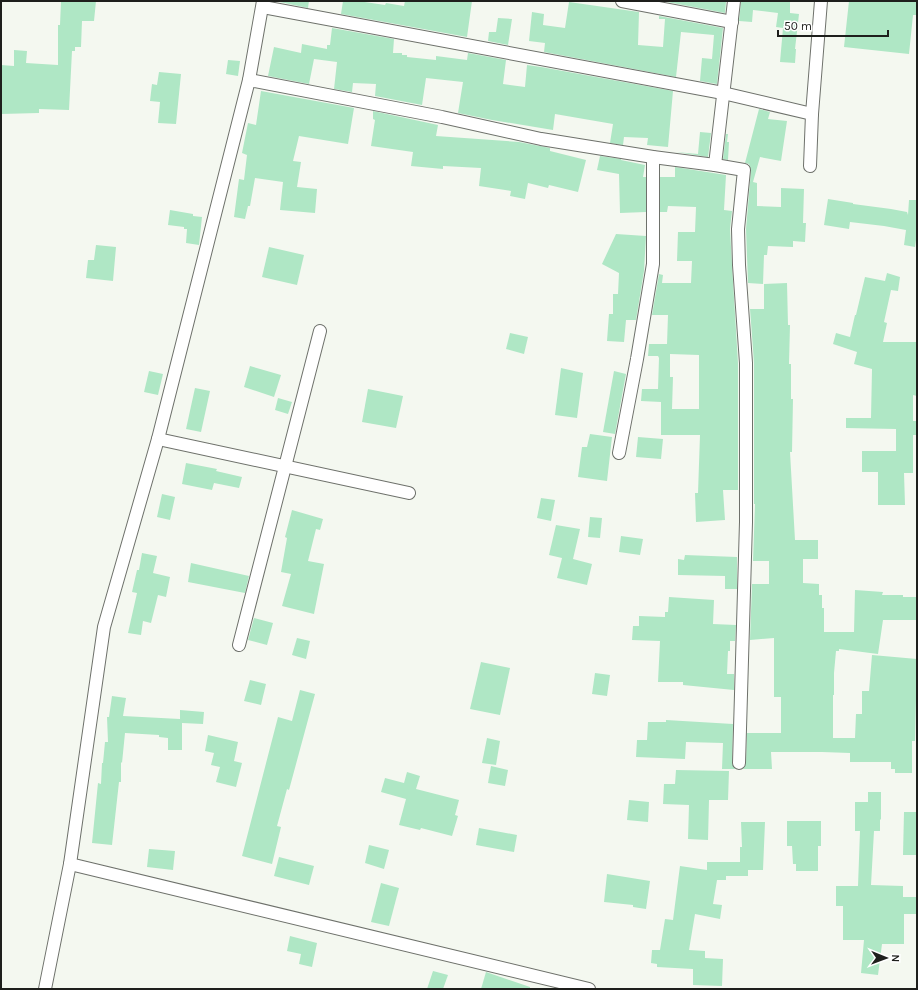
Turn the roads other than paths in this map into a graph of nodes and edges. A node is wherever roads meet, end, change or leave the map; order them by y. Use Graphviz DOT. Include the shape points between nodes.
graph roads {
  1 [pos="622,1"];
  2 [pos="734,1"];
  3 [pos="821,1"];
  4 [pos="263,4"];
  5 [pos="732,22"];
  6 [pos="249,80"];
  7 [pos="723,93"];
  8 [pos="812,114"];
  9 [pos="653,157"];
  10 [pos="715,165"];
  11 [pos="810,166"];
  12 [pos="320,331"];
  13 [pos="158,439"];
  14 [pos="619,453"];
  15 [pos="285,467"];
  16 [pos="409,493"];
  17 [pos="239,645"];
  18 [pos="739,763"];
  19 [pos="70,864"];
  20 [pos="45,989"];
  21 [pos="589,989"];
  1 -- 5 [label="street"];
  2 -- 5 [label="street"];
  3 -- 8 [label="street"];
  4 -- 6 [label="street"];
  4 -- 7 [label="street"];
  5 -- 7 [label="street"];
  6 -- 9 [label="street" via="541,138"];
  6 -- 13 [label="street"];
  7 -- 8 [label="street"];
  7 -- 10 [label="street"];
  8 -- 11 [label="street"];
  9 -- 10 [label="street"];
  9 -- 14 [label="street" via="653,264"];
  10 -- 18 [label="street" via="744,170 738,228 746,363 746,522"];
  12 -- 15 [label="street"];
  13 -- 15 [label="street"];
  13 -- 19 [label="street" via="104,627"];
  15 -- 16 [label="street"];
  15 -- 17 [label="street"];
  19 -- 20 [label="street"];
  19 -- 21 [label="street"];
}
